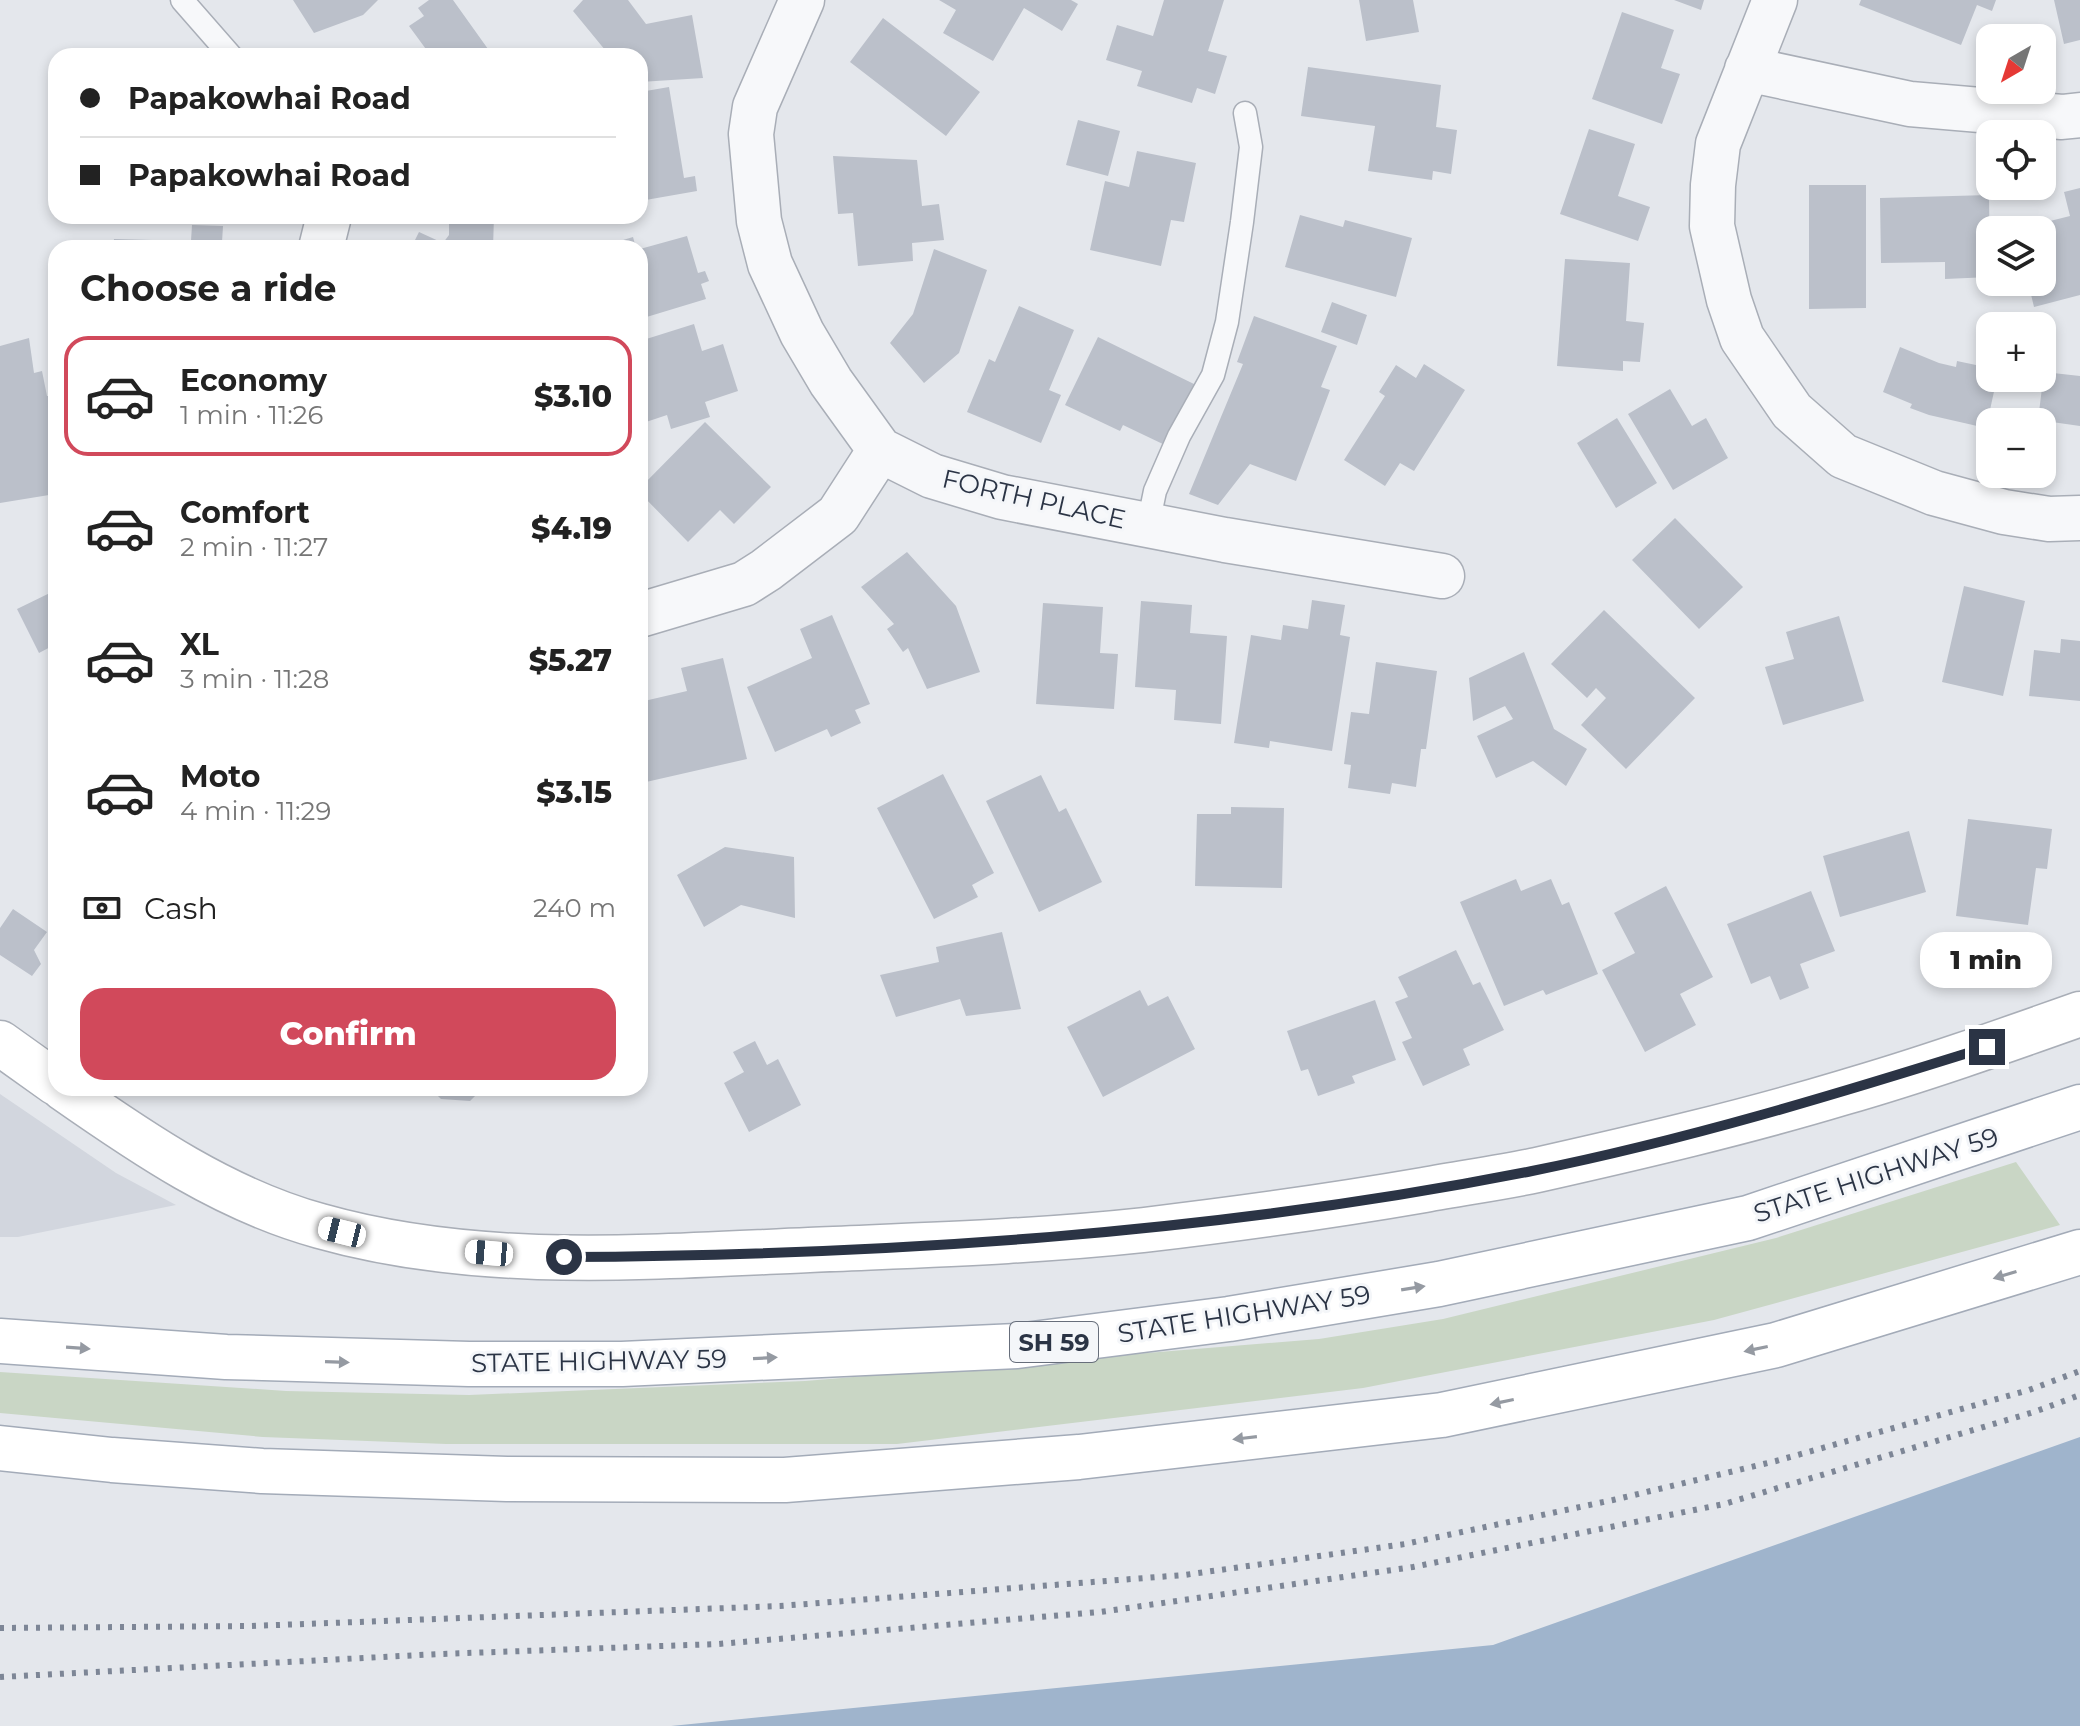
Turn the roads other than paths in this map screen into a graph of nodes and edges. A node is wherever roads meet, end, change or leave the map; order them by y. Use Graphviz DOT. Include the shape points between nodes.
graph roads {
  1 [pos="182,0"];
  2 [pos="802,0"];
  3 [pos="1775,0"];
  4 [pos="224,48"];
  5 [pos="1747,69"];
  6 [pos="1245,113"];
  7 [pos="2080,115"];
  8 [pos="880,450"];
  9 [pos="2080,518"];
  10 [pos="1148,525"];
  11 [pos="1442,576"];
  12 [pos="648,613"];
  13 [pos="2080,1014"];
  14 [pos="0,1043"];
  15 [pos="48,1077"];
  16 [pos="74,1096"];
  17 [pos="2080,1107"];
  18 [pos="2080,1252"];
  19 [pos="0,1341"];
  20 [pos="0,1448"];
  1 -- 4 [label="lane"];
  2 -- 8 [label="street, FORTH PLACE" via="755,107 751,134 759,221 770,264 802,333"];
  3 -- 5 [label="street"];
  5 -- 7 [label="street" via="1910,104"];
  5 -- 9 [label="street" via="1718,144 1712,226 1742,338 1792,411 1843,456 1934,493 2019,514"];
  6 -- 10 [label="lane" via="1251,147 1227,322 1213,375 1155,491"];
  8 -- 10 [label="street, FORTH PLACE" via="932,476 1002,497"];
  8 -- 12 [label="street" via="838,515 766,570 744,584"];
  10 -- 11 [label="street, FORTH PLACE"];
  13 -- 16 [label="main road" via="1840,1094 1534,1171 1350,1203 1141,1230 1004,1241 646,1257 536,1257 429,1248 315,1225 197,1175"];
  14 -- 15 [label="main road"];
  19 -- 17 [label="main road, STATE HIGHWAY 59 / SH 59, one-way" via="241,1358 469,1364 622,1364 1017,1346 1229,1319 1439,1284 1748,1218"];
  18 -- 20 [label="main road, one-way" via="1776,1345 1442,1415 1079,1457 785,1480 538,1479 262,1471"];
}
